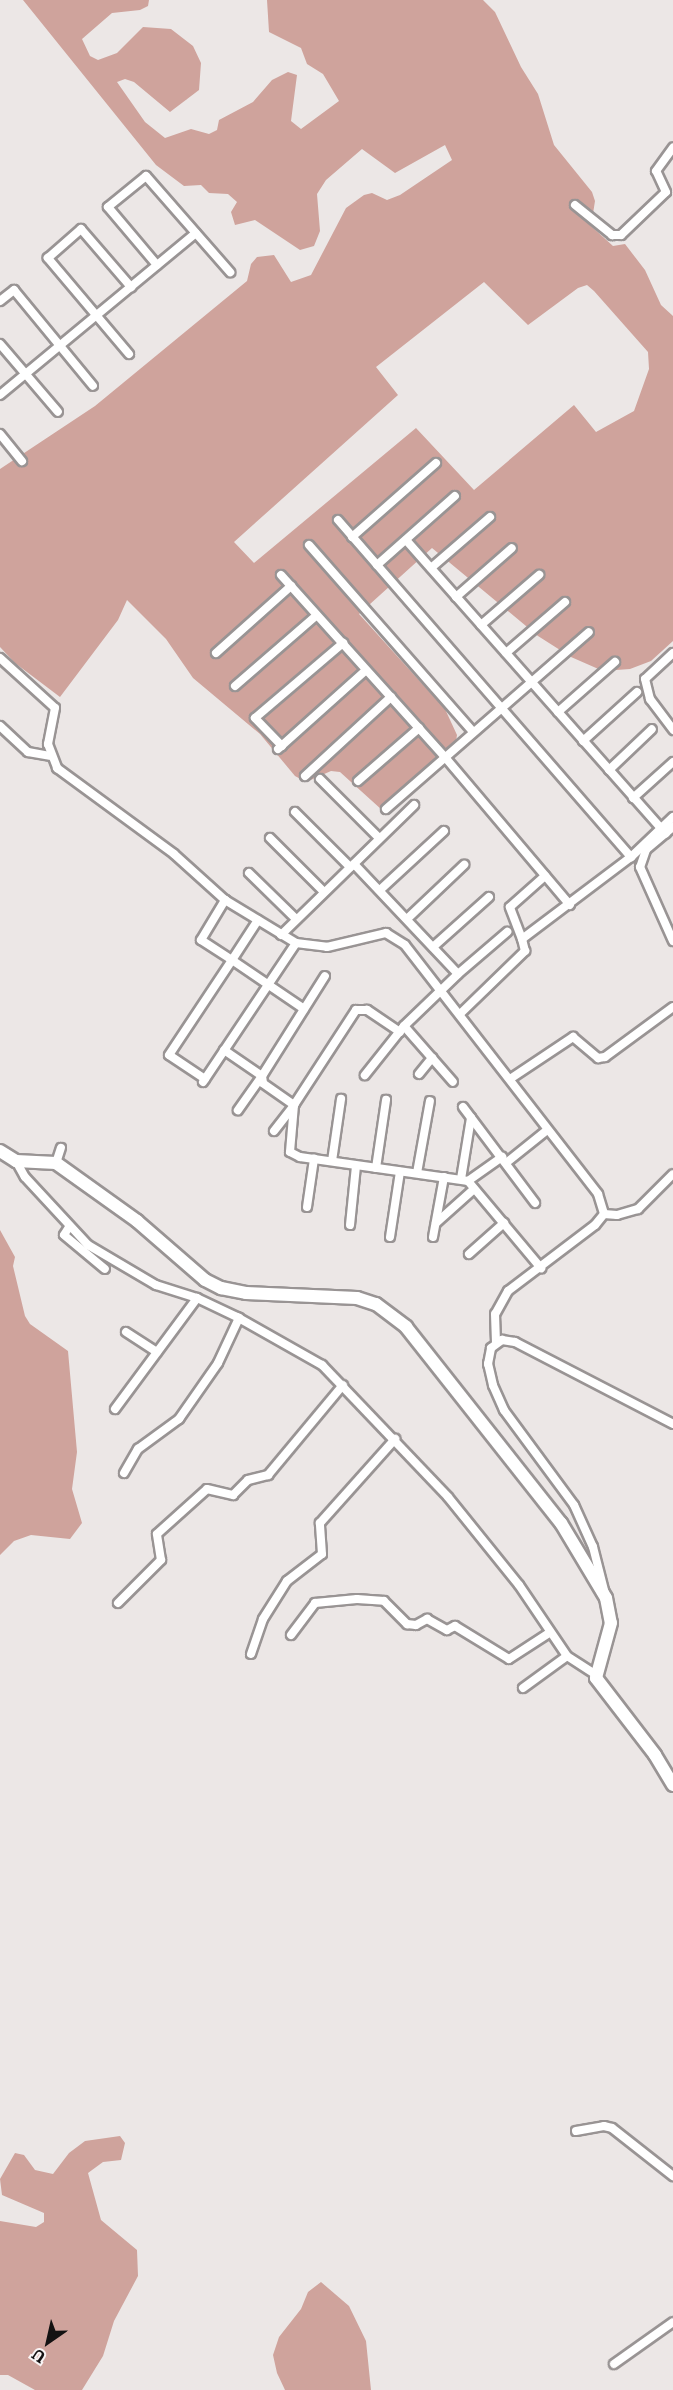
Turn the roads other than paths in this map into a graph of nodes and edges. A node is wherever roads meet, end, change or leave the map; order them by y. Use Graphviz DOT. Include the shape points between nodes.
graph roads {
  1 [pos="672,153"];
  2 [pos="575,205"];
  3 [pos="196,233"];
  4 [pos="157,266"];
  5 [pos="230,272"];
  6 [pos="130,287"];
  7 [pos="0,301"];
  8 [pos="97,315"];
  9 [pos="0,344"];
  10 [pos="59,346"];
  11 [pos="129,354"];
  12 [pos="25,374"];
  13 [pos="93,386"];
  14 [pos="0,395"];
  15 [pos="58,412"];
  16 [pos="0,435"];
  17 [pos="22,461"];
  18 [pos="436,463"];
  19 [pos="455,496"];
  20 [pos="490,517"];
  21 [pos="338,520"];
  22 [pos="352,537"];
  23 [pos="406,540"];
  24 [pos="309,545"];
  25 [pos="512,548"];
  26 [pos="377,565"];
  27 [pos="431,568"];
  28 [pos="281,575"];
  29 [pos="539,575"];
  30 [pos="291,586"];
  31 [pos="456,597"];
  32 [pos="564,602"];
  33 [pos="317,615"];
  34 [pos="481,625"];
  35 [pos="590,633"];
  36 [pos="343,643"];
  37 [pos="216,653"];
  38 [pos="673,653"];
  39 [pos="506,654"];
  40 [pos="0,658"];
  41 [pos="615,662"];
  42 [pos="366,670"];
  43 [pos="532,683"];
  44 [pos="235,686"];
  45 [pos="637,692"];
  46 [pos="391,697"];
  47 [pos="501,707"];
  48 [pos="558,712"];
  49 [pos="0,726"];
  50 [pos="419,728"];
  51 [pos="652,729"];
  52 [pos="673,730"];
  53 [pos="473,732"];
  54 [pos="583,741"];
  55 [pos="50,756"];
  56 [pos="444,756"];
  57 [pos="673,762"];
  58 [pos="609,770"];
  59 [pos="305,776"];
  60 [pos="320,779"];
  61 [pos="358,781"];
  62 [pos="633,798"];
  63 [pos="414,805"];
  64 [pos="386,809"];
  65 [pos="295,812"];
  66 [pos="673,817"];
  67 [pos="673,827"];
  68 [pos="444,831"];
  69 [pos="663,831"];
  70 [pos="270,838"];
  71 [pos="379,838"];
  72 [pos="631,857"];
  73 [pos="352,865"];
  74 [pos="464,865"];
  75 [pos="249,873"];
  76 [pos="545,876"];
  77 [pos="380,890"];
  78 [pos="323,891"];
  79 [pos="489,897"];
  80 [pos="225,900"];
  81 [pos="570,905"];
  82 [pos="407,918"];
  83 [pos="296,919"];
  84 [pos="258,920"];
  85 [pos="507,932"];
  86 [pos="281,935"];
  87 [pos="522,939"];
  88 [pos="673,940"];
  89 [pos="296,943"];
  90 [pos="433,947"];
  91 [pos="232,960"];
  92 [pos="458,974"];
  93 [pos="325,976"];
  94 [pos="267,983"];
  95 [pos="442,990"];
  96 [pos="673,1007"];
  97 [pos="304,1009"];
  98 [pos="460,1014"];
  99 [pos="402,1029"];
  100 [pos="224,1050"];
  101 [pos="432,1058"];
  102 [pos="418,1074"];
  103 [pos="365,1075"];
  104 [pos="262,1076"];
  105 [pos="510,1079"];
  106 [pos="453,1082"];
  107 [pos="341,1099"];
  108 [pos="386,1100"];
  109 [pos="430,1101"];
  110 [pos="294,1105"];
  111 [pos="463,1107"];
  112 [pos="238,1110"];
  113 [pos="471,1118"];
  114 [pos="547,1130"];
  115 [pos="274,1131"];
  116 [pos="61,1148"];
  117 [pos="0,1151"];
  118 [pos="314,1159"];
  119 [pos="504,1160"];
  120 [pos="16,1161"];
  121 [pos="332,1161"];
  122 [pos="56,1163"];
  123 [pos="356,1166"];
  124 [pos="376,1168"];
  125 [pos="400,1172"];
  126 [pos="417,1173"];
  127 [pos="673,1174"];
  128 [pos="444,1177"];
  129 [pos="464,1180"];
  130 [pos="474,1189"];
  131 [pos="536,1203"];
  132 [pos="307,1207"];
  133 [pos="604,1214"];
  134 [pos="436,1223"];
  135 [pos="504,1223"];
  136 [pos="350,1225"];
  137 [pos="390,1237"];
  138 [pos="433,1237"];
  139 [pos="85,1248"];
  140 [pos="469,1254"];
  141 [pos="541,1268"];
  142 [pos="105,1269"];
  143 [pos="197,1298"];
  144 [pos="239,1318"];
  145 [pos="126,1332"];
  146 [pos="496,1342"];
  147 [pos="158,1352"];
  148 [pos="343,1386"];
  149 [pos="115,1409"];
  150 [pos="673,1425"];
  151 [pos="395,1439"];
  152 [pos="124,1473"];
  153 [pos="606,1598"];
  154 [pos="118,1603"];
  155 [pos="549,1634"];
  156 [pos="291,1635"];
  157 [pos="251,1654"];
  158 [pos="567,1656"];
  159 [pos="595,1674"];
  160 [pos="523,1688"];
  161 [pos="673,1785"];
  162 [pos="576,2131"];
  163 [pos="673,2176"];
  164 [pos="673,2322"];
  165 [pos="614,2364"];
  1 -- 2 [label="street" via="656,171 666,192 621,235 612,235"];
  3 -- 4 [label="street"];
  3 -- 4 [label="street" via="146,176 108,207"];
  3 -- 5 [label="street"];
  4 -- 6 [label="street"];
  6 -- 8 [label="street"];
  6 -- 8 [label="street" via="81,230 48,258"];
  7 -- 10 [label="street" via="14,290"];
  8 -- 10 [label="street"];
  8 -- 11 [label="street"];
  9 -- 12 [label="street"];
  10 -- 12 [label="street"];
  10 -- 13 [label="street"];
  12 -- 14 [label="street"];
  12 -- 15 [label="street"];
  16 -- 17 [label="street"];
  18 -- 22 [label="street"];
  19 -- 23 [label="street"];
  20 -- 27 [label="street"];
  21 -- 22 [label="street"];
  22 -- 26 [label="street"];
  23 -- 26 [label="street"];
  23 -- 27 [label="street"];
  24 -- 53 [label="street"];
  25 -- 31 [label="street"];
  26 -- 47 [label="street"];
  27 -- 31 [label="street"];
  28 -- 30 [label="street"];
  29 -- 34 [label="street"];
  30 -- 33 [label="street"];
  30 -- 37 [label="street"];
  31 -- 34 [label="street"];
  32 -- 39 [label="street"];
  33 -- 36 [label="street"];
  33 -- 44 [label="street"];
  34 -- 39 [label="street"];
  35 -- 43 [label="street"];
  36 -- 42 [label="street"];
  36 -- 42 [label="street" via="255,718 280,747"];
  38 -- 52 [label="street" via="645,679 650,699"];
  39 -- 43 [label="street"];
  40 -- 55 [label="street" via="55,708 48,733"];
  41 -- 48 [label="street"];
  42 -- 46 [label="street"];
  43 -- 47 [label="street"];
  43 -- 48 [label="street"];
  45 -- 54 [label="street"];
  46 -- 50 [label="street"];
  46 -- 59 [label="street"];
  47 -- 53 [label="street"];
  47 -- 72 [label="street"];
  48 -- 54 [label="street"];
  49 -- 55 [label="street" via="28,752"];
  50 -- 56 [label="street"];
  50 -- 61 [label="street"];
  51 -- 58 [label="street"];
  53 -- 56 [label="street"];
  54 -- 58 [label="street"];
  55 -- 80 [label="street" via="74,783 174,854"];
  56 -- 64 [label="street"];
  56 -- 76 [label="street"];
  57 -- 62 [label="street"];
  58 -- 62 [label="street"];
  60 -- 71 [label="street"];
  62 -- 69 [label="street"];
  63 -- 71 [label="street"];
  65 -- 73 [label="street"];
  66 -- 69 [label="street"];
  67 -- 69 [label="street"];
  68 -- 77 [label="street"];
  69 -- 72 [label="street"];
  69 -- 88 [label="street" via="646,850 640,867"];
  70 -- 78 [label="street"];
  71 -- 73 [label="street"];
  72 -- 81 [label="street"];
  73 -- 77 [label="street"];
  73 -- 78 [label="street"];
  74 -- 82 [label="street"];
  75 -- 83 [label="street"];
  76 -- 81 [label="street"];
  76 -- 87 [label="street" via="510,907"];
  77 -- 82 [label="street"];
  78 -- 83 [label="street"];
  79 -- 90 [label="street"];
  80 -- 84 [label="street"];
  80 -- 91 [label="street" via="201,940"];
  81 -- 87 [label="street"];
  82 -- 90 [label="street"];
  83 -- 86 [label="street"];
  84 -- 86 [label="street"];
  84 -- 91 [label="street"];
  85 -- 92 [label="street"];
  86 -- 89 [label="street"];
  87 -- 98 [label="street" via="525,951"];
  89 -- 94 [label="street"];
  89 -- 95 [label="street" via="327,946 386,933 405,945"];
  90 -- 92 [label="street"];
  91 -- 94 [label="street"];
  91 -- 100 [label="street" via="169,1055 204,1080"];
  92 -- 95 [label="street"];
  93 -- 97 [label="street"];
  94 -- 97 [label="street"];
  94 -- 100 [label="street"];
  95 -- 98 [label="street"];
  95 -- 99 [label="street"];
  96 -- 105 [label="street" via="604,1057 598,1058 573,1037"];
  97 -- 104 [label="street"];
  98 -- 105 [label="street"];
  99 -- 101 [label="street"];
  99 -- 103 [label="street"];
  99 -- 110 [label="street" via="367,1010 356,1010"];
  100 -- 104 [label="street"];
  101 -- 102 [label="street"];
  101 -- 106 [label="street"];
  104 -- 110 [label="street" via="263,1083"];
  104 -- 112 [label="street"];
  105 -- 114 [label="street"];
  107 -- 121 [label="street"];
  108 -- 124 [label="street"];
  109 -- 126 [label="street"];
  110 -- 115 [label="street"];
  110 -- 118 [label="street" via="290,1152"];
  111 -- 113 [label="street"];
  113 -- 119 [label="street"];
  113 -- 129 [label="street"];
  114 -- 119 [label="street"];
  114 -- 133 [label="street" via="598,1194"];
  116 -- 122 [label="street"];
  117 -- 120 [label="street"];
  118 -- 121 [label="street"];
  118 -- 132 [label="street"];
  119 -- 129 [label="street"];
  119 -- 131 [label="street"];
  120 -- 122 [label="street"];
  120 -- 139 [label="street" via="69,1227 64,1235"];
  121 -- 123 [label="street"];
  122 -- 153 [label="street" via="137,1221 205,1280 221,1288 246,1293 331,1294 357,1298 391,1314 434,1361 561,1522"];
  123 -- 124 [label="street"];
  123 -- 136 [label="street"];
  124 -- 125 [label="street"];
  125 -- 126 [label="street"];
  125 -- 137 [label="street"];
  126 -- 128 [label="street"];
  127 -- 133 [label="street" via="638,1209"];
  128 -- 129 [label="street"];
  128 -- 134 [label="street"];
  129 -- 130 [label="street"];
  130 -- 134 [label="street"];
  130 -- 135 [label="street"];
  133 -- 141 [label="street"];
  134 -- 138 [label="street"];
  135 -- 140 [label="street"];
  135 -- 141 [label="street"];
  139 -- 142 [label="street"];
  139 -- 143 [label="street" via="156,1285"];
  141 -- 146 [label="street" via="508,1291 501,1301 495,1314"];
  143 -- 144 [label="street"];
  143 -- 147 [label="street"];
  144 -- 148 [label="street" via="321,1365"];
  144 -- 152 [label="street" via="218,1363 179,1419 138,1449"];
  145 -- 147 [label="street"];
  146 -- 150 [label="street" via="516,1342"];
  146 -- 153 [label="street" via="488,1364 492,1386 504,1410 574,1505 593,1547"];
  147 -- 149 [label="street"];
  148 -- 151 [label="street"];
  148 -- 154 [label="street" via="268,1475 248,1480 232,1495 207,1489 159,1532 161,1560"];
  151 -- 155 [label="street" via="519,1585"];
  151 -- 157 [label="street" via="320,1523 322,1554 287,1581 263,1619"];
  153 -- 159 [label="street" via="611,1623"];
  155 -- 156 [label="street" via="509,1659 455,1626 447,1630 427,1619 416,1625 407,1624 384,1601 357,1599 315,1603"];
  155 -- 158 [label="street"];
  158 -- 159 [label="street"];
  158 -- 160 [label="street"];
  159 -- 161 [label="street"];
  162 -- 163 [label="street" via="612,2128"];
  164 -- 165 [label="street"];
}
